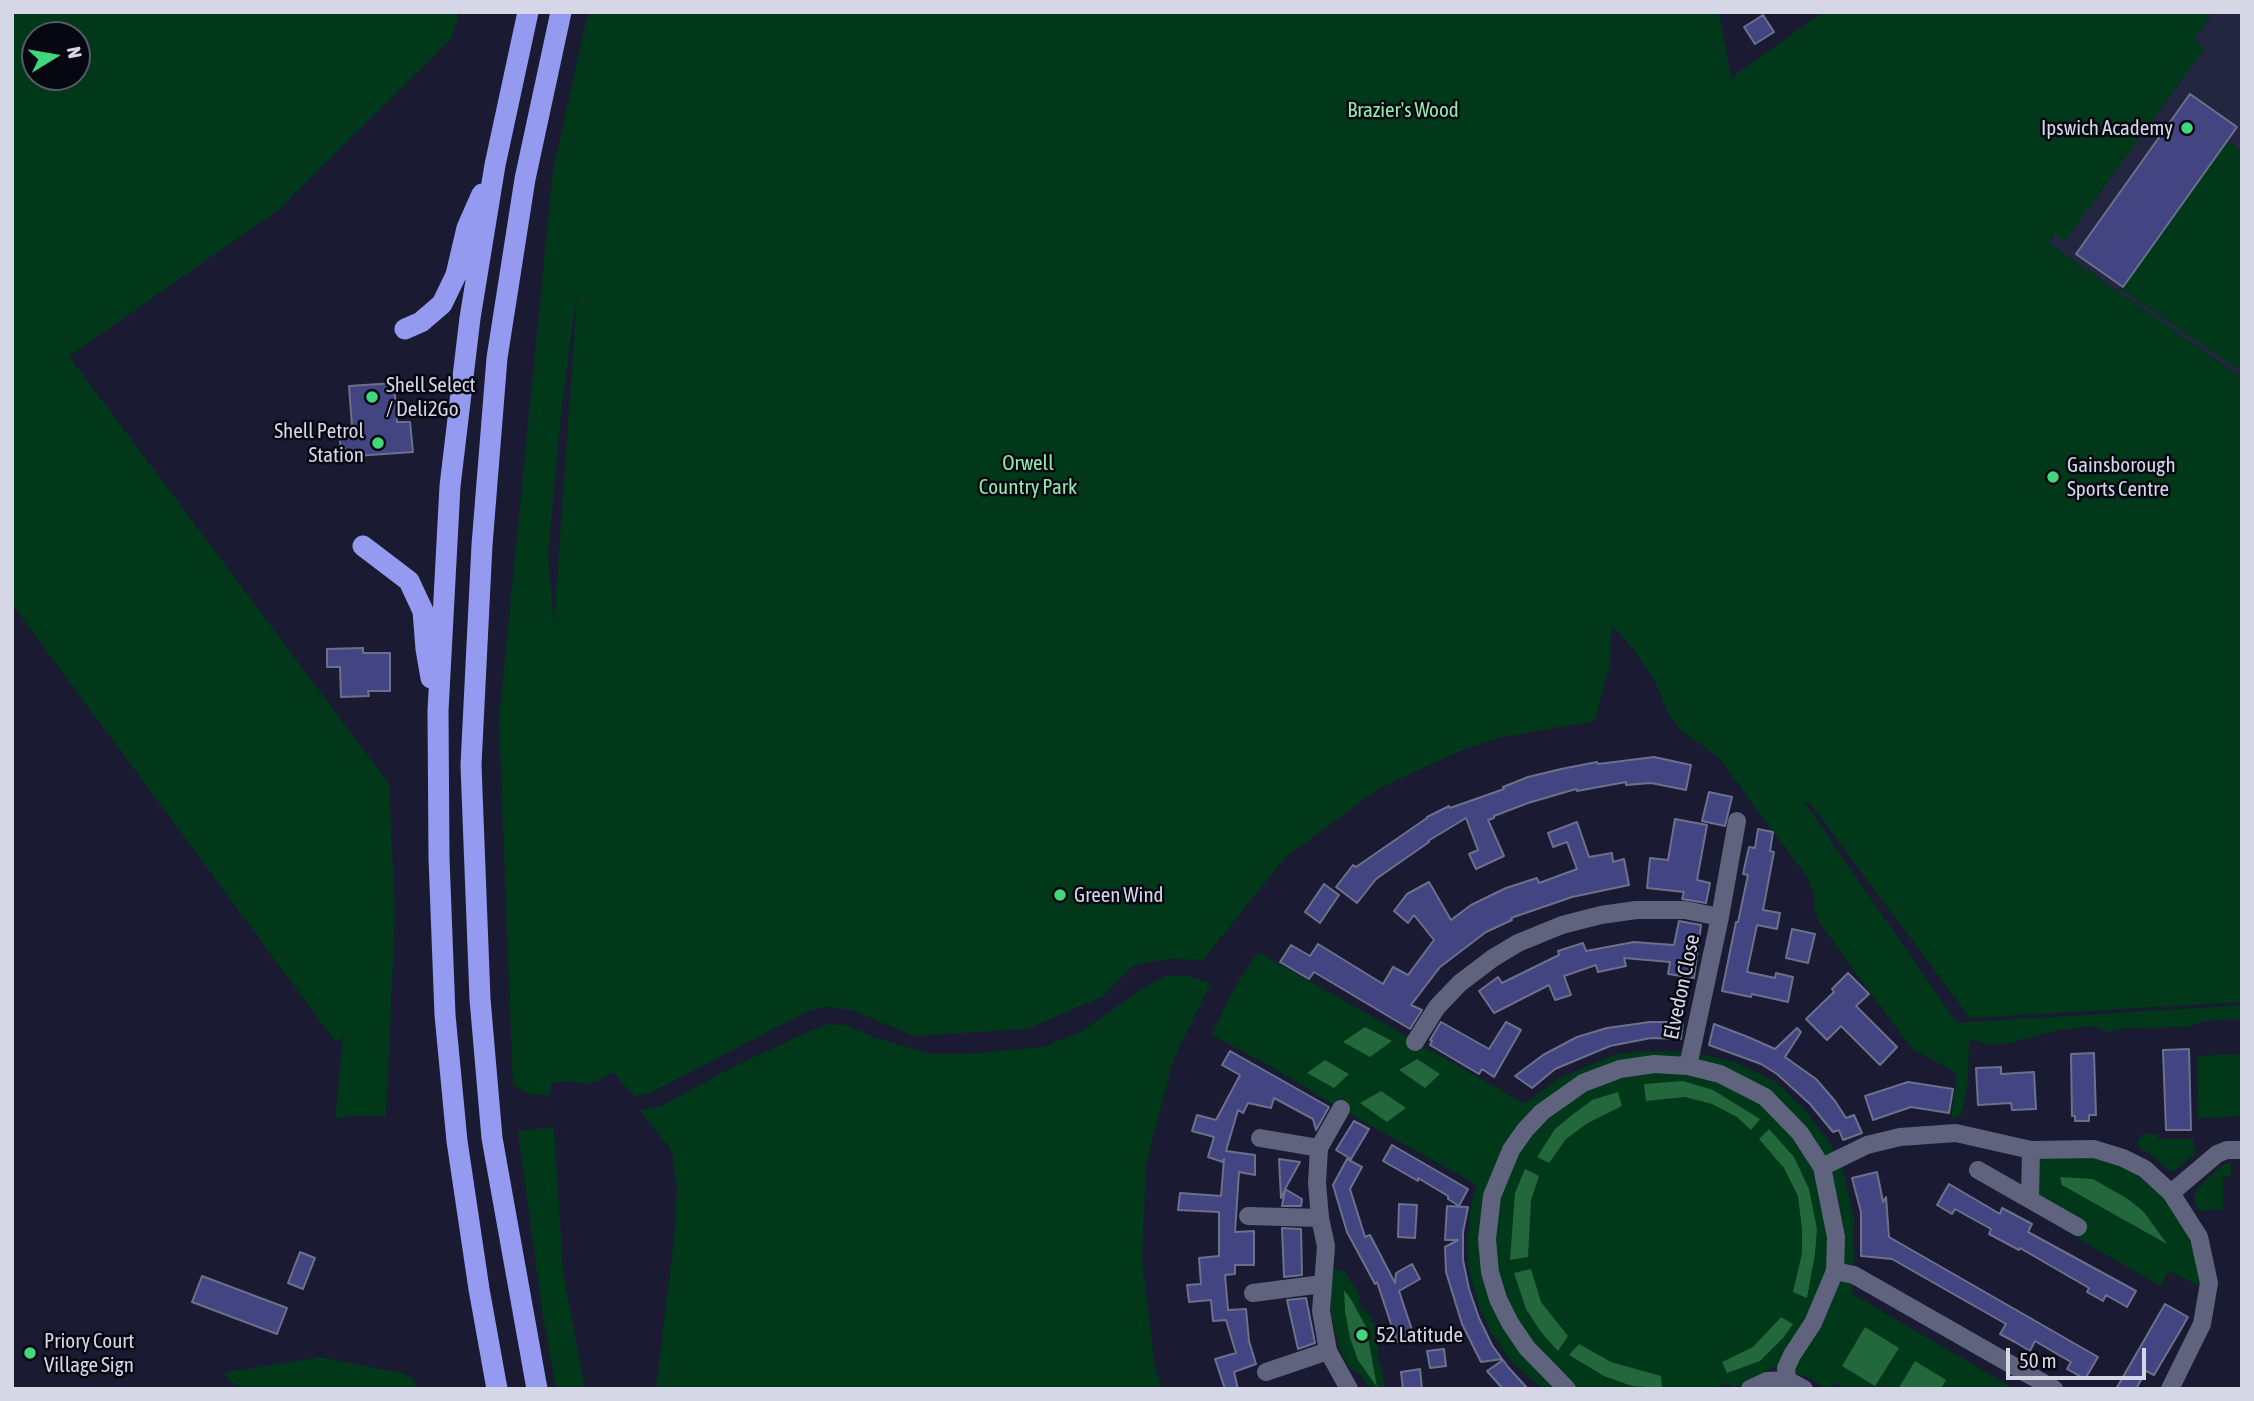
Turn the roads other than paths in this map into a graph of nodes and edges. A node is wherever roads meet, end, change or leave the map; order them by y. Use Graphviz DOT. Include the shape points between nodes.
graph roads {
  1 [pos="528,12"];
  2 [pos="561,12"];
  3 [pos="495,166"];
  4 [pos="405,328"];
  5 [pos="363,546"];
  6 [pos="438,711"];
  7 [pos="1737,821"];
  8 [pos="1720,917"];
  9 [pos="1415,1042"];
  10 [pos="1688,1066"];
  11 [pos="1340,1109"];
  12 [pos="1260,1138"];
  13 [pos="1319,1148"];
  14 [pos="2031,1150"];
  15 [pos="2242,1150"];
  16 [pos="1822,1167"];
  17 [pos="1978,1170"];
  18 [pos="2171,1193"];
  19 [pos="2030,1199"];
  20 [pos="1248,1216"];
  21 [pos="1320,1218"];
  22 [pos="2078,1227"];
  23 [pos="1835,1271"];
  24 [pos="1322,1284"];
  25 [pos="1253,1293"];
  26 [pos="1328,1351"];
  27 [pos="1266,1372"];
  28 [pos="1787,1380"];
  29 [pos="497,1389"];
  30 [pos="537,1389"];
  31 [pos="1349,1389"];
  32 [pos="1567,1389"];
  33 [pos="1750,1389"];
  34 [pos="1804,1389"];
  35 [pos="2054,1389"];
  36 [pos="2169,1389"];
  1 -- 3 [label="highway"];
  2 -- 30 [label="highway" via="525,179 497,358 471,765 480,999 492,1138"];
  3 -- 4 [label="highway" via="467,228 456,275 442,304 421,322"];
  3 -- 6 [label="highway" via="470,318 450,486"];
  5 -- 6 [label="highway" via="409,581 423,611"];
  6 -- 29 [label="highway" via="445,1015 457,1141"];
  7 -- 8 [label="street, Elvedon Close"];
  8 -- 9 [label="street, Elvedon Close" via="1685,910 1636,911 1601,915 1540,933 1493,958 1460,984 1437,1007"];
  8 -- 10 [label="street, Elvedon Close"];
  10 -- 16 [label="street" via="1720,1074 1765,1097 1800,1133"];
  10 -- 32 [label="street" via="1620,1069 1561,1097 1525,1130 1511,1150 1492,1196 1487,1239 1498,1299 1527,1348"];
  11 -- 13 [label="street"];
  12 -- 13 [label="street"];
  13 -- 21 [label="street"];
  14 -- 16 [label="street" via="1956,1133 1915,1135 1867,1144"];
  14 -- 18 [label="street" via="2094,1149 2145,1169"];
  14 -- 19 [label="street"];
  15 -- 18 [label="street" via="2217,1154"];
  16 -- 23 [label="street" via="1836,1237"];
  17 -- 19 [label="street"];
  18 -- 36 [label="street" via="2199,1237 2208,1283 2202,1324"];
  19 -- 22 [label="street"];
  20 -- 21 [label="street"];
  21 -- 24 [label="street" via="1326,1246"];
  23 -- 28 [label="street" via="1813,1323 1791,1355"];
  23 -- 35 [label="street" via="1854,1275"];
  24 -- 25 [label="street"];
  24 -- 26 [label="street"];
  26 -- 27 [label="street"];
  26 -- 31 [label="street"];
  28 -- 33 [label="street" via="1767,1381"];
  28 -- 34 [label="street"];
}
